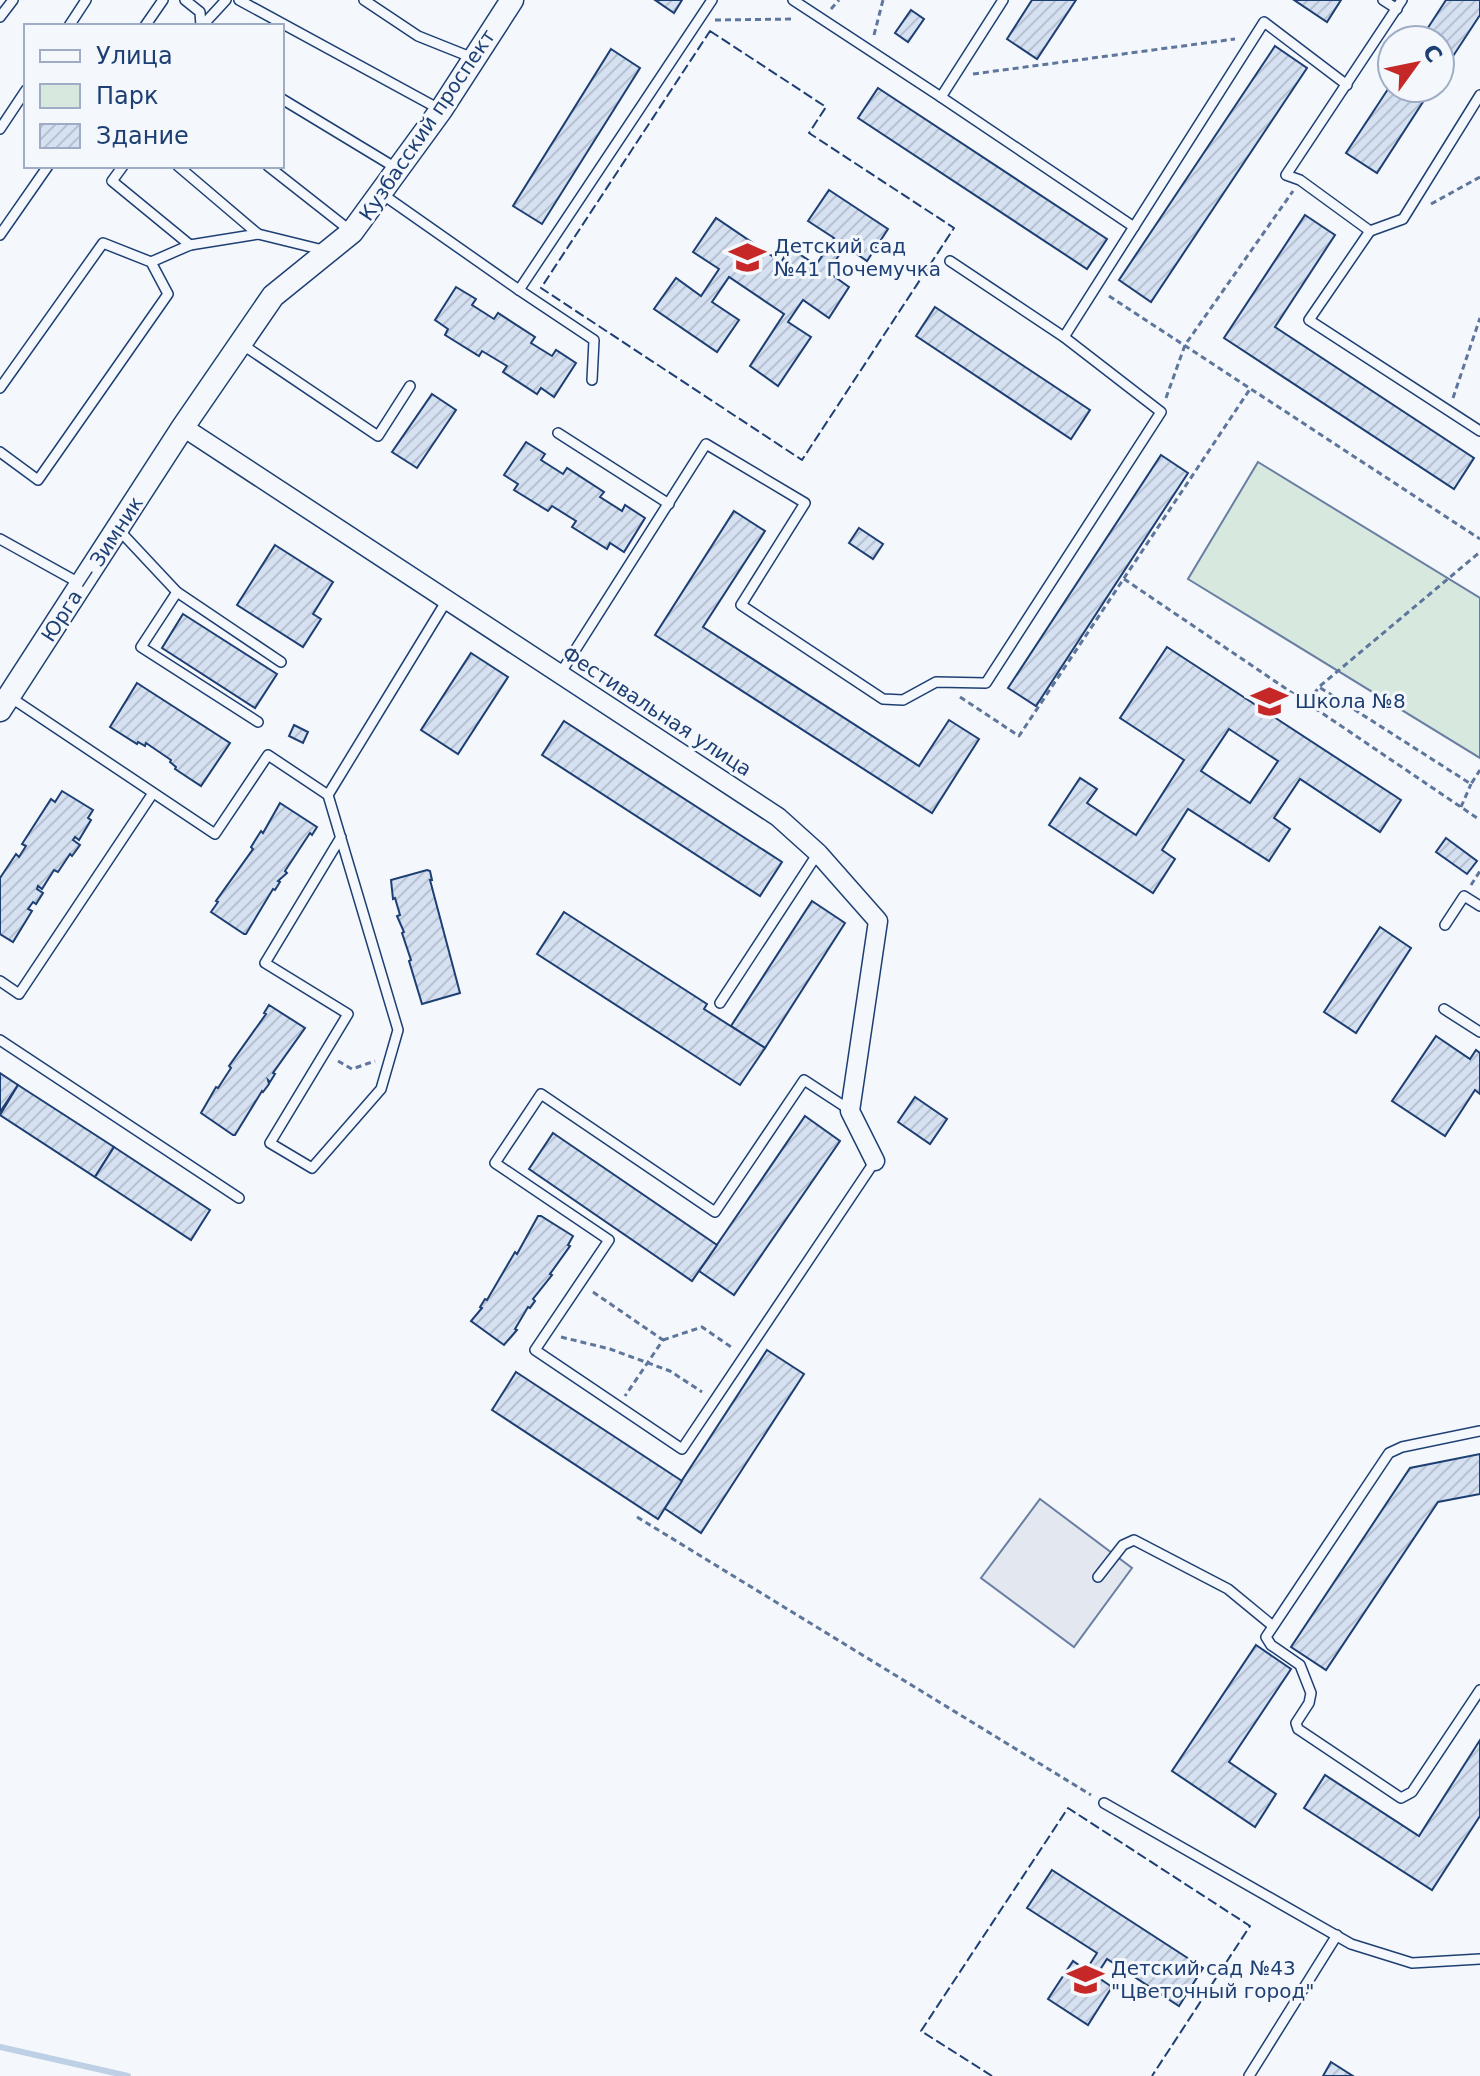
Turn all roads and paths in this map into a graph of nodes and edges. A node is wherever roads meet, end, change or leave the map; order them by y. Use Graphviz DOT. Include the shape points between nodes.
graph roads {
  1 [pos="13,0"];
  2 [pos="86,0"];
  3 [pos="163,0"];
  4 [pos="185,0"];
  5 [pos="226,0"];
  6 [pos="239,0"];
  7 [pos="364,0"];
  8 [pos="512,0"];
  9 [pos="712,0"];
  10 [pos="793,0"];
  11 [pos="839,0"];
  12 [pos="883,0"];
  13 [pos="1003,0"];
  14 [pos="1383,0"];
  15 [pos="1400,4"];
  16 [pos="0,17"];
  17 [pos="821,18"];
  18 [pos="699,20"];
  19 [pos="70,24"];
  20 [pos="146,24"];
  21 [pos="202,24"];
  22 [pos="204,24"];
  23 [pos="283,24"];
  24 [pos="284,25"];
  25 [pos="1255,37"];
  26 [pos="870,50"];
  27 [pos="473,58"];
  28 [pos="953,77"];
  29 [pos="1347,85"];
  30 [pos="24,93"];
  31 [pos="1480,95"];
  32 [pos="941,97"];
  33 [pos="284,100"];
  34 [pos="441,110"];
  35 [pos="0,129"];
  36 [pos="47,168"];
  37 [pos="122,168"];
  38 [pos="180,168"];
  39 [pos="271,168"];
  40 [pos="399,170"];
  41 [pos="1480,177"];
  42 [pos="1300,180"];
  43 [pos="382,194"];
  44 [pos="1403,219"];
  45 [pos="1134,227"];
  46 [pos="1370,231"];
  47 [pos="352,232"];
  48 [pos="258,234"];
  49 [pos="0,235"];
  50 [pos="190,245"];
  51 [pos="326,251"];
  52 [pos="950,261"];
  53 [pos="151,262"];
  54 [pos="1096,287"];
  55 [pos="519,290"];
  56 [pos="1480,318"];
  57 [pos="1064,337"];
  58 [pos="240,343"];
  59 [pos="1185,345"];
  60 [pos="592,380"];
  61 [pos="410,386"];
  62 [pos="0,388"];
  63 [pos="1250,389"];
  64 [pos="1449,411"];
  65 [pos="1161,412"];
  66 [pos="183,427"];
  67 [pos="1480,431"];
  68 [pos="558,433"];
  69 [pos="0,452"];
  70 [pos="669,504"];
  71 [pos="118,529"];
  72 [pos="0,539"];
  73 [pos="1480,539"];
  74 [pos="1480,552"];
  75 [pos="1124,579"];
  76 [pos="81,584"];
  77 [pos="177,592"];
  78 [pos="447,600"];
  79 [pos="281,662"];
  80 [pos="560,674"];
  81 [pos="936,682"];
  82 [pos="1319,687"];
  83 [pos="1307,703"];
  84 [pos="5,704"];
  85 [pos="258,722"];
  86 [pos="1480,770"];
  87 [pos="1471,784"];
  88 [pos="153,793"];
  89 [pos="328,795"];
  90 [pos="1461,807"];
  91 [pos="1480,820"];
  92 [pos="341,837"];
  93 [pos="818,853"];
  94 [pos="1480,906"];
  95 [pos="1445,925"];
  96 [pos="0,981"];
  97 [pos="720,1003"];
  98 [pos="1444,1009"];
  99 [pos="1480,1032"];
  100 [pos="0,1040"];
  101 [pos="324,1053"];
  102 [pos="391,1055"];
  103 [pos="850,1111"];
  104 [pos="875,1161"];
  105 [pos="239,1198"];
  106 [pos="580,1284"];
  107 [pos="546,1334"];
  108 [pos="663,1340"];
  109 [pos="744,1356"];
  110 [pos="647,1363"];
  111 [pos="715,1399"];
  112 [pos="618,1406"];
  113 [pos="1480,1431"];
  114 [pos="637,1517"];
  115 [pos="1098,1577"];
  116 [pos="1273,1626"];
  117 [pos="1480,1690"];
  118 [pos="1104,1803"];
  119 [pos="1337,1935"];
  120 [pos="1480,1959"];
  121 [pos="1249,2076"];
  1 -- 16 [label="lane"];
  2 -- 19 [label="lane"];
  3 -- 20 [label="lane"];
  4 -- 21 [label="lane" via="200,12"];
  5 -- 22 [label="lane"];
  6 -- 23 [label="lane"];
  7 -- 27 [label="lane" via="418,36"];
  8 -- 27 [label="street, Кузбасский проспект"];
  9 -- 18 [label="lane"];
  10 -- 17 [label="lane"];
  11 -- 17 [label="path"];
  12 -- 26 [label="path"];
  13 -- 28 [label="lane"];
  14 -- 15 [label="lane"];
  15 -- 29 [label="lane"];
  17 -- 18 [label="path"];
  17 -- 26 [label="lane"];
  18 -- 55 [label="lane"];
  24 -- 34 [label="lane"];
  25 -- 28 [label="path"];
  25 -- 29 [label="lane" via="1264,22"];
  25 -- 45 [label="lane"];
  26 -- 32 [label="lane"];
  27 -- 34 [label="street, Кузбасский проспект"];
  28 -- 32 [label="lane"];
  29 -- 42 [label="lane" via="1286,175"];
  30 -- 35 [label="lane"];
  31 -- 44 [label="lane"];
  32 -- 45 [label="lane"];
  33 -- 40 [label="lane"];
  34 -- 40 [label="street, Кузбасский проспект"];
  36 -- 49 [label="lane"];
  37 -- 50 [label="lane" via="112,181"];
  38 -- 48 [label="lane"];
  39 -- 47 [label="lane"];
  40 -- 43 [label="street, Кузбасский проспект"];
  41 -- 44 [label="path"];
  42 -- 46 [label="lane"];
  42 -- 59 [label="path"];
  43 -- 47 [label="street, Кузбасский проспект"];
  43 -- 55 [label="lane"];
  44 -- 46 [label="lane"];
  45 -- 54 [label="lane"];
  46 -- 64 [label="lane" via="1309,320"];
  47 -- 51 [label="street, Кузбасский проспект"];
  48 -- 50 [label="lane"];
  48 -- 51 [label="lane"];
  50 -- 53 [label="lane"];
  51 -- 58 [label="street, Кузбасский проспект" via="273,296"];
  52 -- 57 [label="lane"];
  53 -- 62 [label="lane" via="103,243"];
  53 -- 69 [label="lane" via="168,294 38,480"];
  54 -- 57 [label="lane"];
  54 -- 59 [label="path"];
  55 -- 60 [label="lane" via="594,340"];
  56 -- 64 [label="path"];
  57 -- 65 [label="lane"];
  58 -- 61 [label="lane" via="378,436"];
  58 -- 66 [label="street, Кузбасский проспект"];
  59 -- 63 [label="path"];
  59 -- 65 [label="path"];
  63 -- 73 [label="path"];
  63 -- 75 [label="path"];
  64 -- 67 [label="lane"];
  65 -- 81 [label="lane" via="986,683"];
  66 -- 71 [label="street, Юрга — Зимник"];
  66 -- 78 [label="street, Фестивальная улица"];
  68 -- 70 [label="lane"];
  70 -- 80 [label="lane"];
  70 -- 81 [label="lane" via="706,444 805,503 741,605 883,699 903,700"];
  71 -- 76 [label="street, Юрга — Зимник"];
  71 -- 77 [label="lane"];
  72 -- 76 [label="lane"];
  74 -- 82 [label="path"];
  75 -- 81 [label="path" via="1019,736"];
  75 -- 83 [label="path"];
  76 -- 84 [label="street, Юрга — Зимник"];
  77 -- 79 [label="lane"];
  77 -- 85 [label="lane" via="141,647"];
  78 -- 80 [label="street, Фестивальная улица"];
  78 -- 89 [label="lane"];
  80 -- 93 [label="street, Фестивальная улица" via="778,817"];
  82 -- 83 [label="path"];
  82 -- 87 [label="path"];
  83 -- 90 [label="path"];
  84 -- 88 [label="lane"];
  86 -- 87 [label="path"];
  87 -- 90 [label="path"];
  88 -- 89 [label="lane" via="215,834 268,755"];
  88 -- 96 [label="lane" via="19,994"];
  89 -- 92 [label="lane"];
  90 -- 91 [label="path"];
  92 -- 101 [label="lane" via="265,963 348,1014"];
  92 -- 102 [label="lane" via="398,1030"];
  93 -- 97 [label="lane"];
  93 -- 103 [label="street, Фестивальная улица" via="878,921"];
  94 -- 95 [label="lane" via="1464,896"];
  98 -- 99 [label="lane"];
  100 -- 105 [label="lane"];
  101 -- 102 [label="path" via="352,1069"];
  101 -- 102 [label="lane" via="270,1143 312,1168 381,1089"];
  103 -- 104 [label="street"];
  103 -- 106 [label="lane" via="804,1080 715,1212 541,1094 495,1163 609,1240"];
  104 -- 109 [label="lane"];
  106 -- 107 [label="lane"];
  106 -- 108 [label="path"];
  107 -- 110 [label="path"];
  107 -- 112 [label="lane" via="535,1350"];
  108 -- 109 [label="path" via="702,1327"];
  108 -- 110 [label="path"];
  109 -- 111 [label="lane"];
  110 -- 111 [label="path"];
  110 -- 112 [label="path"];
  111 -- 112 [label="lane" via="682,1449"];
  113 -- 116 [label="lane" via="1389,1453"];
  114 -- 118 [label="path"];
  115 -- 116 [label="lane" via="1123,1545 1134,1540 1228,1589"];
  116 -- 117 [label="lane" via="1267,1641 1300,1665 1311,1693 1298,1729 1401,1798 1412,1792"];
  118 -- 119 [label="lane"];
  119 -- 120 [label="lane" via="1412,1963"];
  119 -- 121 [label="lane"];
}
